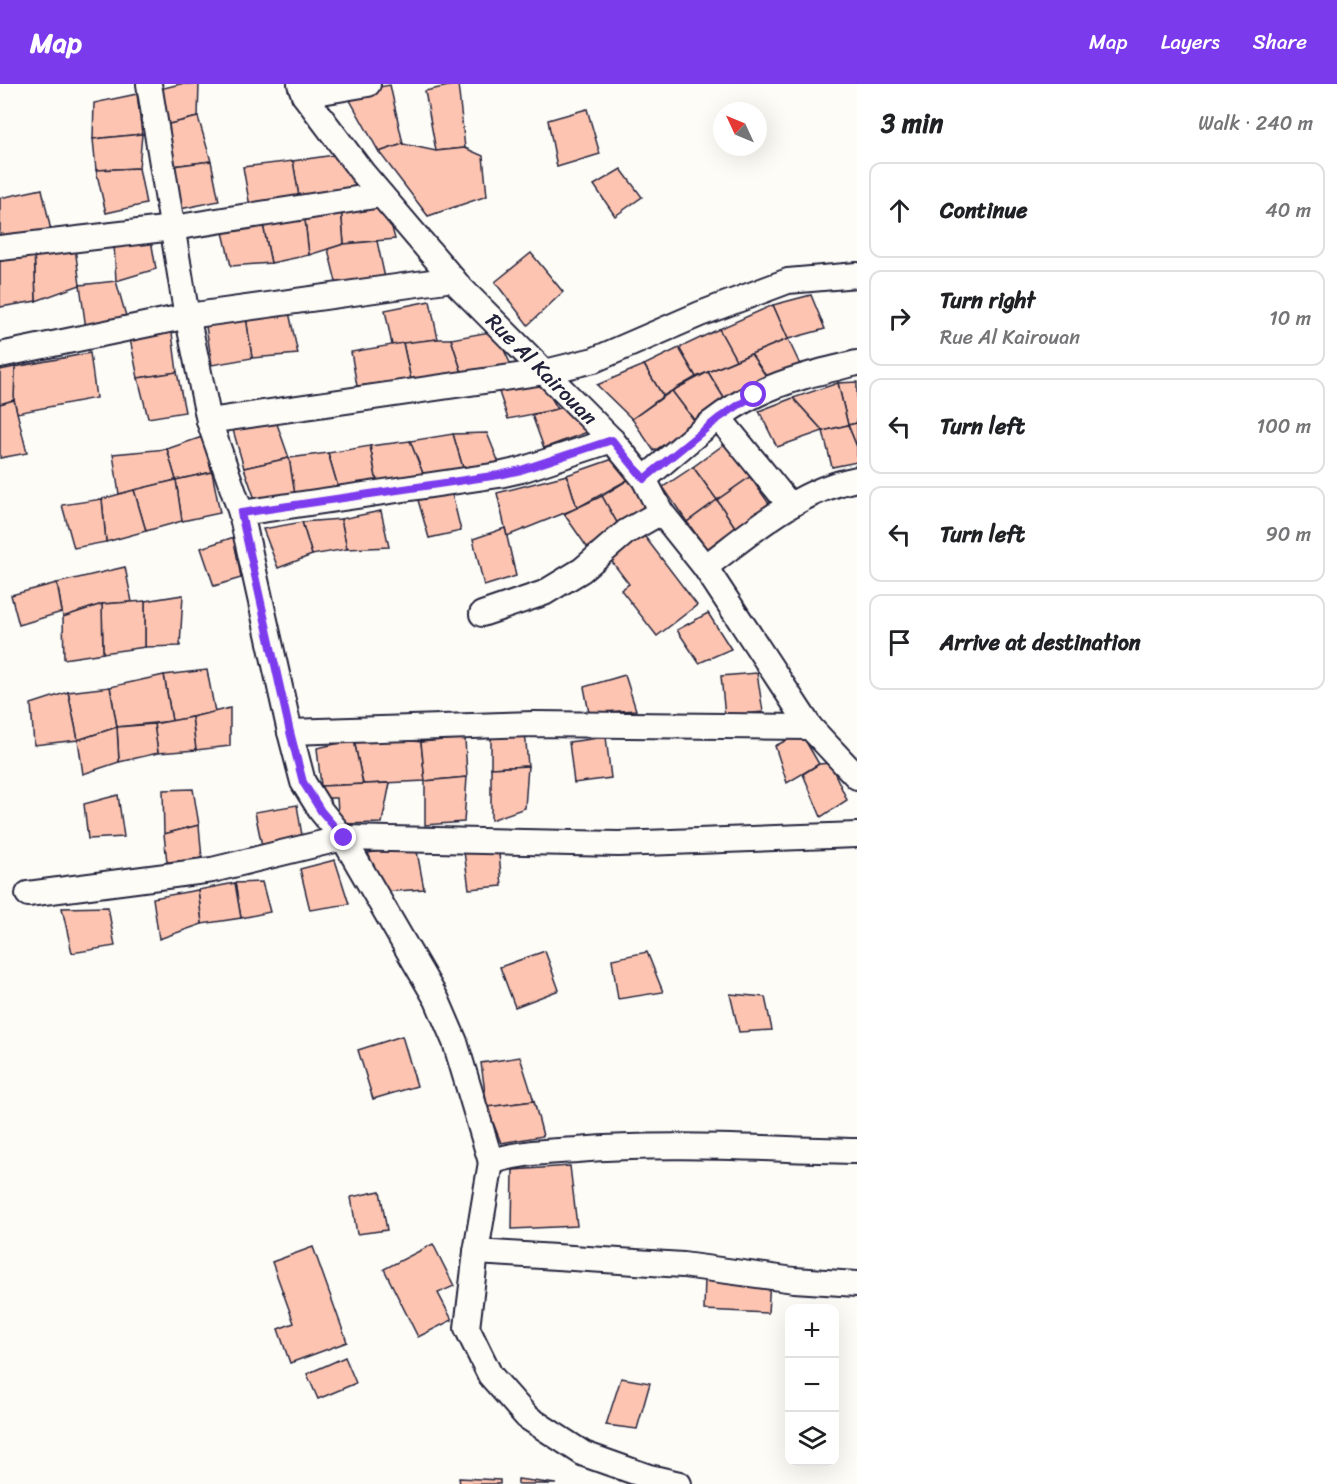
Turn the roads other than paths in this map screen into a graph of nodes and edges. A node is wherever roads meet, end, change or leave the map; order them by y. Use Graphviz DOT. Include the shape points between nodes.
graph roads {
  1 [pos="149,84"];
  2 [pos="368,84"];
  3 [pos="302,89"];
  4 [pos="381,195"];
  5 [pos="172,228"];
  6 [pos="0,248"];
  7 [pos="857,275"];
  8 [pos="453,279"];
  9 [pos="188,316"];
  10 [pos="0,355"];
  11 [pos="857,363"];
  12 [pos="545,372"];
  13 [pos="719,418"];
  14 [pos="209,421"];
  15 [pos="612,440"];
  16 [pos="644,479"];
  17 [pos="857,479"];
  18 [pos="789,504"];
  19 [pos="661,512"];
  20 [pos="241,513"];
  21 [pos="705,567"];
  22 [pos="482,614"];
  23 [pos="810,727"];
  24 [pos="290,732"];
  25 [pos="857,777"];
  26 [pos="857,835"];
  27 [pos="344,838"];
  28 [pos="28,894"];
  29 [pos="857,1151"];
  30 [pos="491,1162"];
  31 [pos="476,1252"];
  32 [pos="857,1284"];
  33 [pos="679,1484"];
  1 -- 5 [label="street"];
  2 -- 3 [label="street"];
  3 -- 4 [label="street, Rue Al Kairouan"];
  4 -- 5 [label="street"];
  4 -- 8 [label="street, Rue Al Kairouan"];
  5 -- 6 [label="street"];
  5 -- 9 [label="street"];
  7 -- 12 [label="street" via="788,281 594,360"];
  8 -- 9 [label="street"];
  8 -- 12 [label="street, Rue Al Kairouan"];
  9 -- 10 [label="street"];
  9 -- 14 [label="street"];
  11 -- 13 [label="street" via="808,375 754,395"];
  12 -- 14 [label="street"];
  12 -- 15 [label="street, Rue Al Kairouan"];
  13 -- 16 [label="street"];
  13 -- 18 [label="street"];
  14 -- 20 [label="street"];
  15 -- 16 [label="street, Rue Al Kairouan"];
  15 -- 20 [label="street" via="499,475"];
  16 -- 19 [label="street, Rue Al Kairouan"];
  17 -- 18 [label="street"];
  18 -- 21 [label="street"];
  19 -- 21 [label="street, Rue Al Kairouan"];
  19 -- 22 [label="street" via="626,532 582,570 544,593"];
  20 -- 24 [label="street"];
  21 -- 23 [label="street, Rue Al Kairouan"];
  23 -- 24 [label="street" via="534,724"];
  23 -- 25 [label="street, Rue Al Kairouan"];
  24 -- 27 [label="street" via="303,782"];
  26 -- 27 [label="street" via="618,844"];
  27 -- 28 [label="street" via="212,870"];
  27 -- 30 [label="street" via="437,999 455,1042"];
  29 -- 30 [label="street" via="602,1148 511,1155"];
  30 -- 31 [label="street"];
  31 -- 32 [label="street" via="683,1266"];
  31 -- 33 [label="street" via="467,1328 490,1375 527,1416 584,1454"];
}
